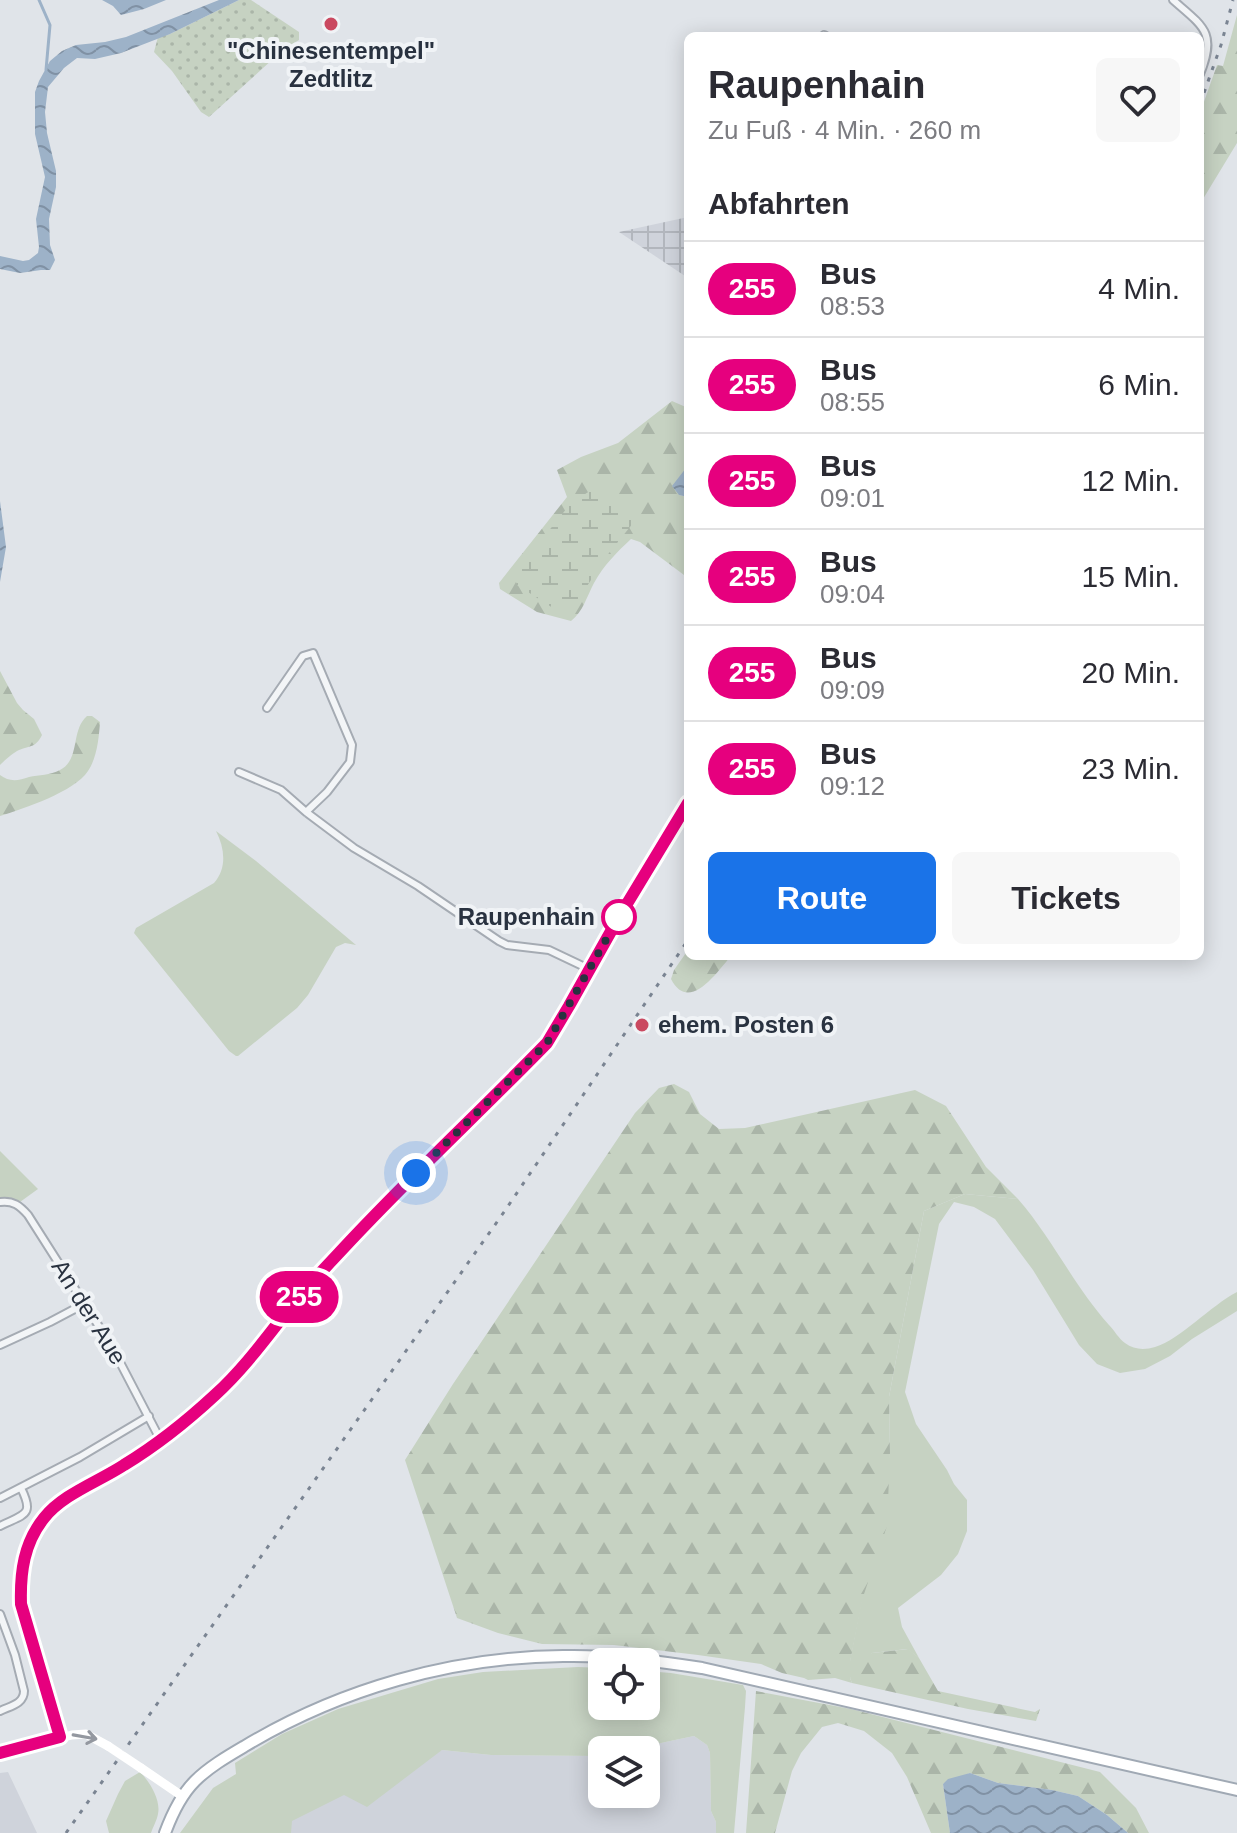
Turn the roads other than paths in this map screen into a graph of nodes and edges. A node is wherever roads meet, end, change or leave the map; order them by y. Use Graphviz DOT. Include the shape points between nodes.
graph roads {
  1 [pos="1173,0"];
  2 [pos="1204,62"];
  3 [pos="267,708"];
  4 [pos="239,772"];
  5 [pos="684,809"];
  6 [pos="306,812"];
  7 [pos="589,969"];
  8 [pos="0,1202"];
  9 [pos="84,1304"];
  10 [pos="0,1345"];
  11 [pos="149,1416"];
  12 [pos="161,1441"];
  13 [pos="21,1488"];
  14 [pos="0,1498"];
  15 [pos="0,1526"];
  16 [pos="1,1616"];
  17 [pos="0,1711"];
  18 [pos="60,1737"];
  19 [pos="0,1753"];
  20 [pos="1237,1790"];
  21 [pos="182,1796"];
  22 [pos="165,1833"];
  1 -- 2 [label="street" via="1205,31 1209,40"];
  3 -- 6 [label="street" via="303,656 313,653 352,745 350,762"];
  4 -- 6 [label="street" via="281,790"];
  5 -- 7 [label="street"];
  6 -- 7 [label="street" via="499,941 549,950"];
  7 -- 12 [label="street" via="547,1043 341,1250 224,1387"];
  8 -- 9 [label="street, An der Aue" via="19,1206 28,1215"];
  9 -- 10 [label="street"];
  9 -- 11 [label="street, An der Aue"];
  11 -- 12 [label="street, An der Aue"];
  11 -- 13 [label="street"];
  12 -- 18 [label="street" via="61,1502 46,1515 27,1548 21,1604"];
  13 -- 14 [label="street"];
  13 -- 15 [label="street" via="26,1513"];
  16 -- 17 [label="street" via="24,1691 18,1703"];
  18 -- 19 [label="street"];
  18 -- 21 [label="street, one-way, bridge" via="86,1734"];
  20 -- 21 [label="main road" via="750,1678 665,1662 562,1656 421,1673 364,1692 276,1728 198,1778"];
  21 -- 22 [label="main road"];
}
